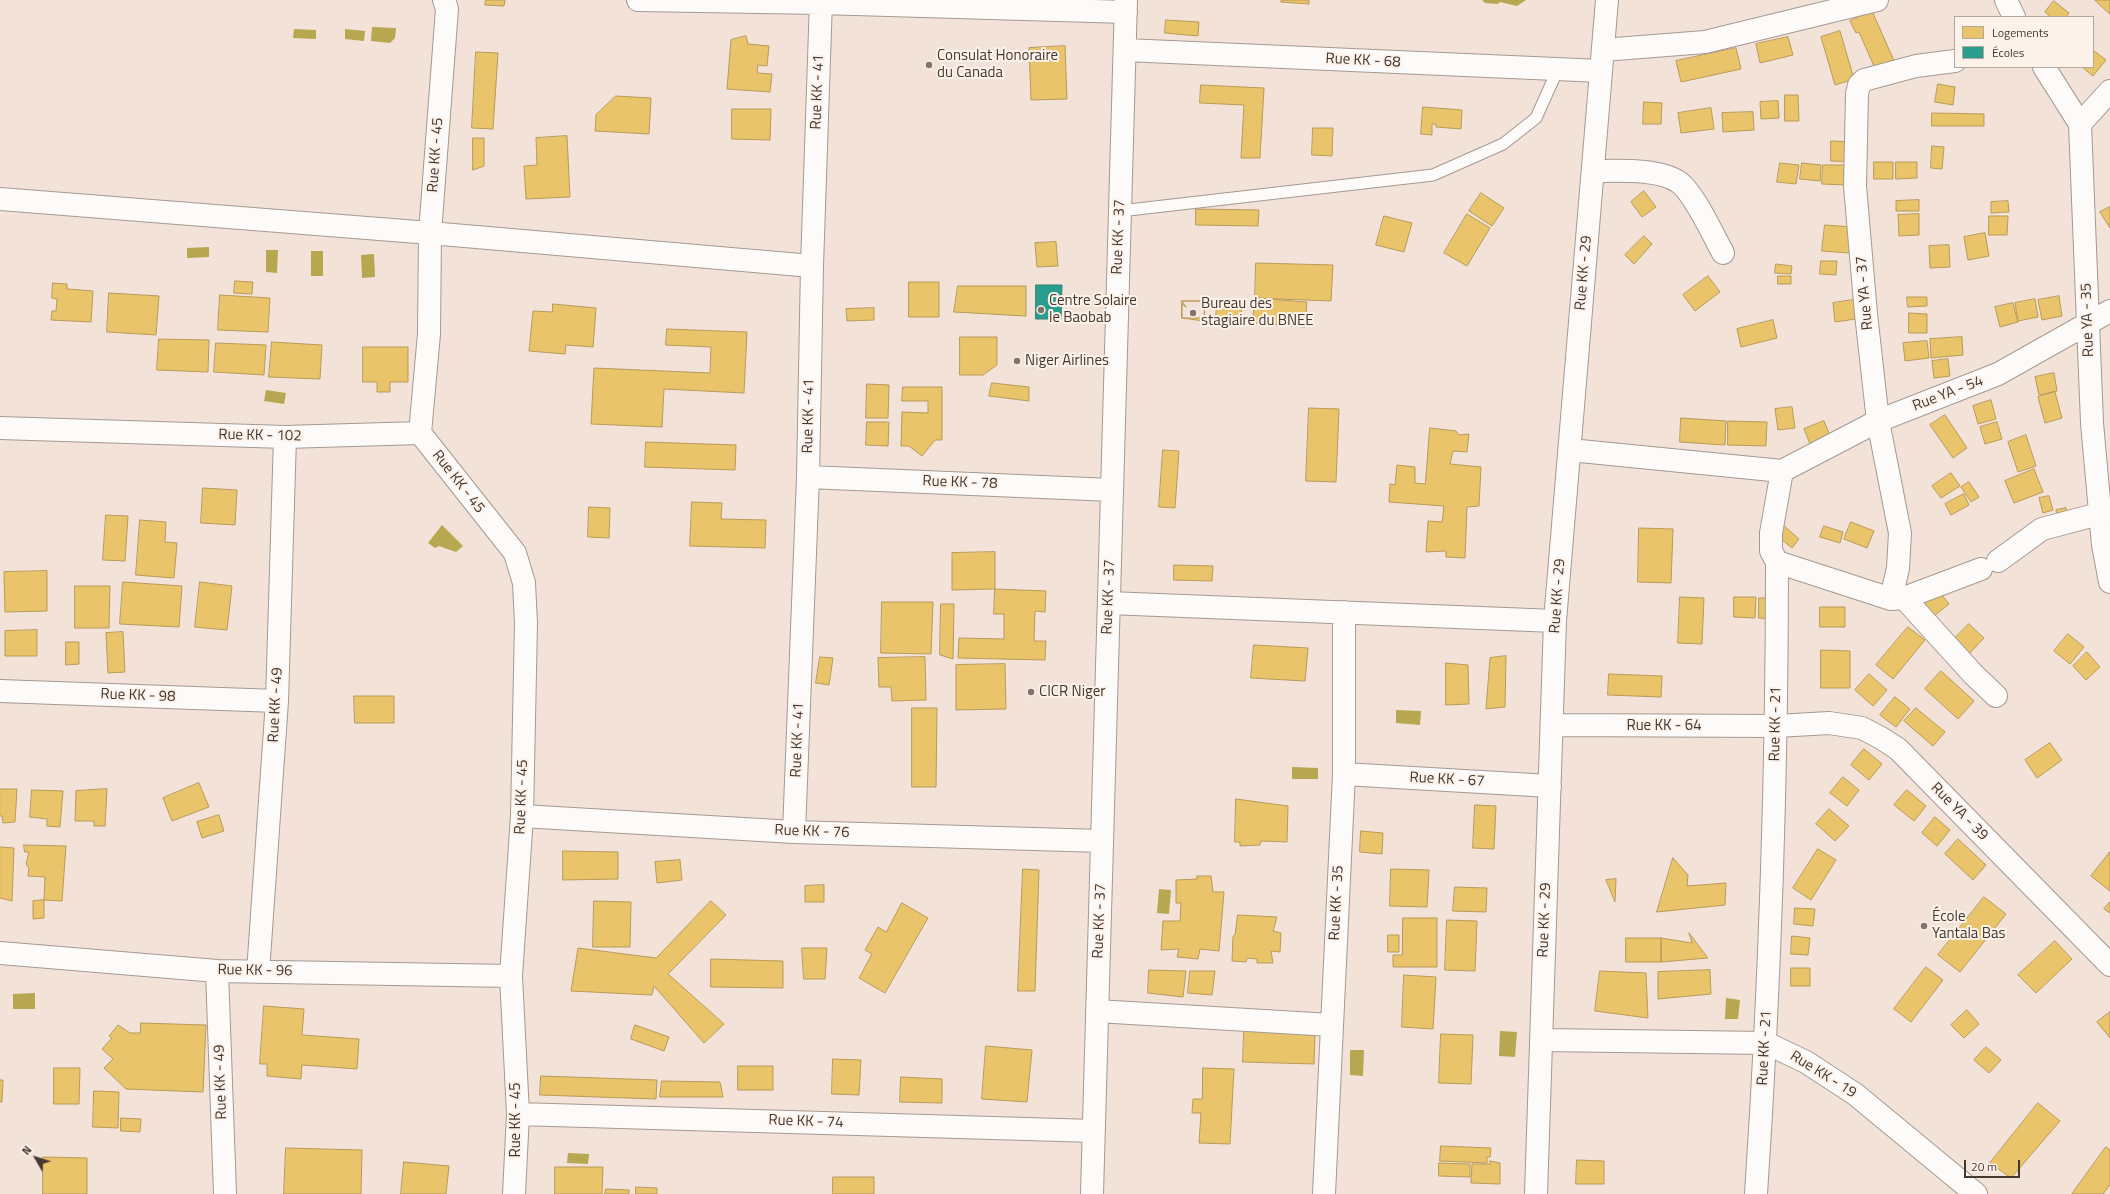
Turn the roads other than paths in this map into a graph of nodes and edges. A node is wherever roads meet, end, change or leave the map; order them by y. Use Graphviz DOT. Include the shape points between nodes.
graph roads {
  1 [pos="444,0"];
  2 [pos="638,0"];
  3 [pos="1607,0"];
  4 [pos="1877,0"];
  5 [pos="2006,0"];
  6 [pos="821,1"];
  7 [pos="1126,6"];
  8 [pos="2014,16"];
  9 [pos="1125,50"];
  10 [pos="1602,61"];
  11 [pos="1954,61"];
  12 [pos="2045,68"];
  13 [pos="1558,69"];
  14 [pos="2110,91"];
  15 [pos="2080,124"];
  16 [pos="1593,171"];
  17 [pos="0,199"];
  18 [pos="1120,211"];
  19 [pos="430,233"];
  20 [pos="1723,253"];
  21 [pos="812,266"];
  22 [pos="2110,311"];
  23 [pos="2089,323"];
  24 [pos="1878,421"];
  25 [pos="2101,421"];
  26 [pos="0,428"];
  27 [pos="420,433"];
  28 [pos="285,437"];
  29 [pos="1570,450"];
  30 [pos="1782,470"];
  31 [pos="808,477"];
  32 [pos="1112,490"];
  33 [pos="2105,512"];
  34 [pos="1777,562"];
  35 [pos="2110,582"];
  36 [pos="1897,598"];
  37 [pos="1109,603"];
  38 [pos="1344,612"];
  39 [pos="1556,621"];
  40 [pos="0,691"];
  41 [pos="1996,696"];
  42 [pos="277,700"];
  43 [pos="1552,725"];
  44 [pos="1777,726"];
  45 [pos="1344,774"];
  46 [pos="1550,786"];
  47 [pos="522,816"];
  48 [pos="794,832"];
  49 [pos="1102,841"];
  50 [pos="0,953"];
  51 [pos="2110,965"];
  52 [pos="217,971"];
  53 [pos="258,972"];
  54 [pos="511,976"];
  55 [pos="1097,1011"];
  56 [pos="1331,1025"];
  57 [pos="1542,1040"];
  58 [pos="1766,1043"];
  59 [pos="518,1114"];
  60 [pos="1094,1131"];
  61 [pos="225,1194"];
  62 [pos="514,1194"];
  63 [pos="1092,1194"];
  64 [pos="1324,1194"];
  65 [pos="1536,1194"];
  66 [pos="1756,1194"];
  67 [pos="1976,1194"];
  1 -- 19 [label="street, Rue KK - 45" via="447,9"];
  2 -- 6 [label="street"];
  3 -- 10 [label="street, Rue KK - 29"];
  4 -- 10 [label="street, Rue KK - 68" via="1705,42"];
  5 -- 8 [label="street"];
  6 -- 7 [label="street"];
  6 -- 21 [label="street, Rue KK - 41"];
  7 -- 9 [label="street, Rue KK - 37"];
  9 -- 13 [label="street, Rue KK - 68"];
  9 -- 18 [label="street, Rue KK - 37"];
  10 -- 13 [label="street, Rue KK - 68"];
  10 -- 16 [label="street, Rue KK - 29"];
  11 -- 24 [label="street, Rue YA - 37" via="1916,66 1864,80 1859,85 1857,94 1856,186"];
  12 -- 15 [label="street, Rue YA - 35"];
  13 -- 18 [label="lane" via="1536,118 1503,144 1433,175"];
  14 -- 15 [label="street"];
  15 -- 23 [label="street, Rue YA - 35"];
  16 -- 20 [label="street" via="1633,171 1661,175 1680,183 1692,198"];
  16 -- 29 [label="street, Rue KK - 29"];
  17 -- 19 [label="street"];
  18 -- 32 [label="street, Rue KK - 37"];
  19 -- 21 [label="street"];
  19 -- 27 [label="street, Rue KK - 45" via="429,334"];
  21 -- 31 [label="street, Rue KK - 41"];
  22 -- 23 [label="street, Rue YA - 54"];
  23 -- 24 [label="street, Rue YA - 54" via="1998,374"];
  23 -- 25 [label="street, Rue YA - 35"];
  24 -- 30 [label="street, Rue YA - 54"];
  24 -- 36 [label="street, Rue YA - 37" via="1900,533"];
  25 -- 33 [label="street, Rue YA - 35"];
  26 -- 28 [label="street, Rue KK - 102"];
  27 -- 28 [label="street, Rue KK - 102"];
  27 -- 47 [label="street, Rue KK - 45" via="515,553 524,583 526,623"];
  28 -- 42 [label="street, Rue KK - 49"];
  29 -- 30 [label="street"];
  29 -- 39 [label="street, Rue KK - 29"];
  30 -- 34 [label="street, Rue KK - 21" via="1771,533 1771,551"];
  31 -- 32 [label="street, Rue KK - 78"];
  31 -- 48 [label="street, Rue KK - 41"];
  32 -- 37 [label="street, Rue KK - 37"];
  33 -- 35 [label="street, Rue YA - 35" via="2103,545"];
  33 -- 36 [label="street" via="2042,529 1989,565"];
  34 -- 36 [label="street"];
  34 -- 44 [label="street, Rue KK - 21"];
  36 -- 41 [label="street"];
  37 -- 38 [label="street"];
  37 -- 49 [label="street, Rue KK - 37"];
  38 -- 39 [label="street"];
  38 -- 45 [label="street, Rue KK - 35"];
  39 -- 43 [label="street, Rue KK - 29"];
  40 -- 42 [label="street, Rue KK - 98"];
  42 -- 53 [label="street, Rue KK - 49"];
  43 -- 44 [label="street, Rue KK - 64"];
  43 -- 46 [label="street, Rue KK - 29"];
  44 -- 51 [label="street, Rue YA - 39" via="1829,723 1862,728 1898,749"];
  44 -- 58 [label="street, Rue KK - 21"];
  45 -- 46 [label="street, Rue KK - 67"];
  45 -- 56 [label="street, Rue KK - 35"];
  46 -- 57 [label="street, Rue KK - 29"];
  47 -- 48 [label="street, Rue KK - 76"];
  47 -- 54 [label="street, Rue KK - 45"];
  48 -- 49 [label="street, Rue KK - 76"];
  49 -- 55 [label="street, Rue KK - 37"];
  50 -- 52 [label="street, Rue KK - 96"];
  52 -- 53 [label="street, Rue KK - 96"];
  52 -- 61 [label="street, Rue KK - 49"];
  53 -- 54 [label="street, Rue KK - 96"];
  54 -- 59 [label="street, Rue KK - 45"];
  55 -- 56 [label="street"];
  55 -- 60 [label="street, Rue KK - 37"];
  56 -- 64 [label="street, Rue KK - 35"];
  57 -- 58 [label="street, Rue KK - 19"];
  57 -- 65 [label="street, Rue KK - 29"];
  58 -- 66 [label="street, Rue KK - 21"];
  58 -- 67 [label="street, Rue KK - 19" via="1806,1062 1855,1094"];
  59 -- 60 [label="street, Rue KK - 74"];
  59 -- 62 [label="street, Rue KK - 45"];
  60 -- 63 [label="street, Rue KK - 37"];
}
